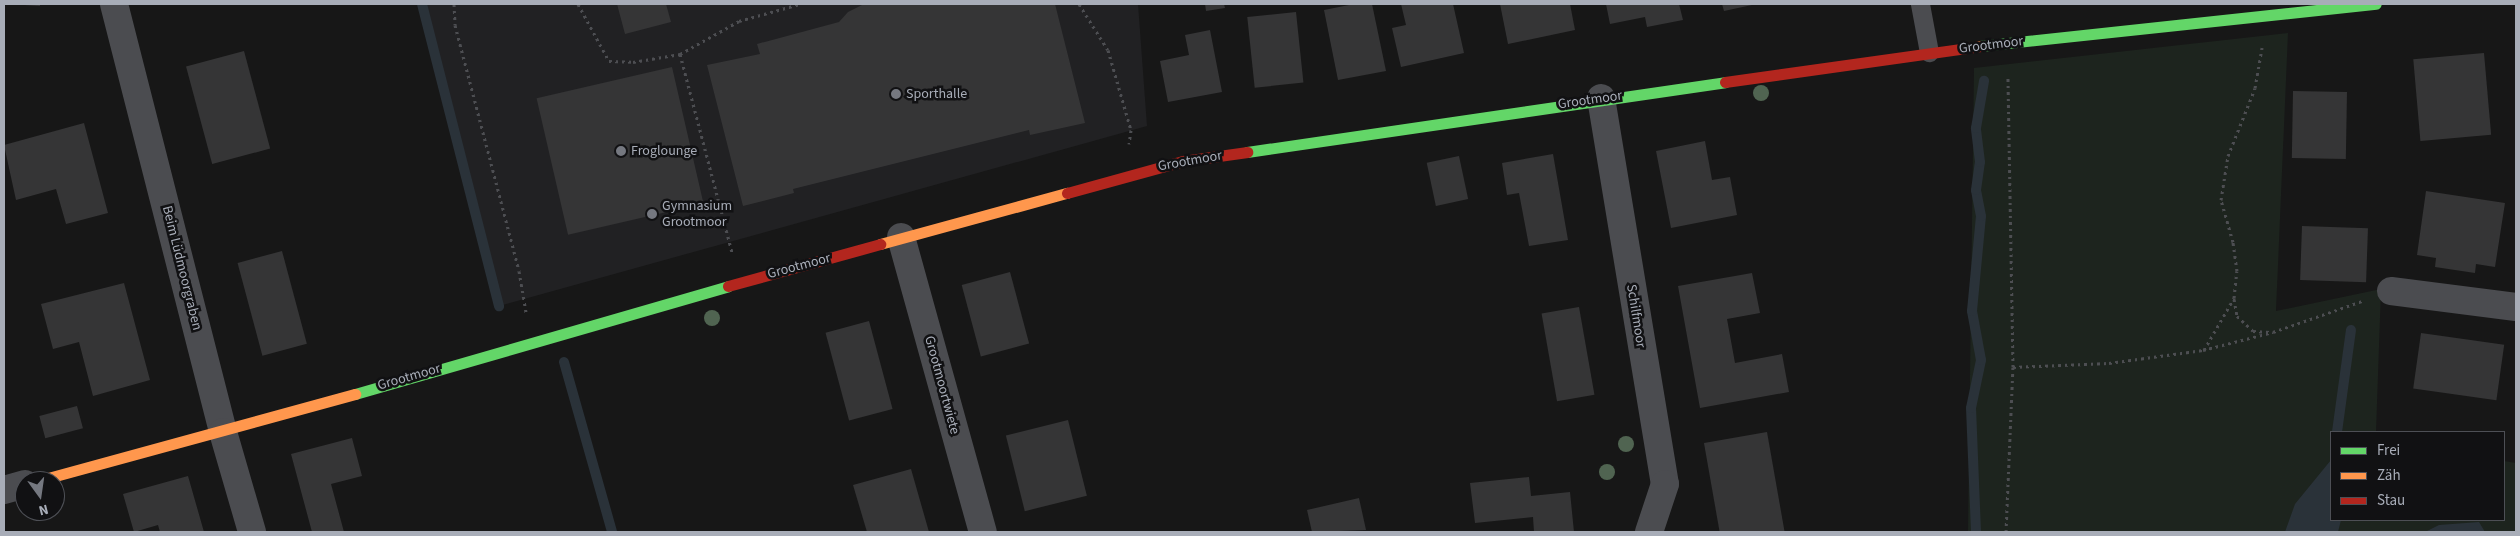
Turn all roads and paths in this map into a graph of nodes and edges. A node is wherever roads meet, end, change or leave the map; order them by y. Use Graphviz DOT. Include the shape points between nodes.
graph roads {
  1 [pos="114,4"];
  2 [pos="454,4"];
  3 [pos="578,4"];
  4 [pos="800,4"];
  5 [pos="1080,4"];
  6 [pos="1920,4"];
  7 [pos="2376,4"];
  8 [pos="2263,14"];
  9 [pos="2008,42"];
  10 [pos="1928,52"];
  11 [pos="680,54"];
  12 [pos="1601,98"];
  13 [pos="1127,174"];
  14 [pos="902,237"];
  15 [pos="740,282"];
  16 [pos="2391,291"];
  17 [pos="526,298"];
  18 [pos="2234,298"];
  19 [pos="2516,307"];
  20 [pos="2273,332"];
  21 [pos="2203,350"];
  22 [pos="2013,368"];
  23 [pos="223,432"];
  24 [pos="65,474"];
  25 [pos="252,532"];
  26 [pos="982,532"];
  27 [pos="1649,532"];
  28 [pos="2006,532"];
  1 -- 23 [label="street, Beim Lüdmoorgraben"];
  2 -- 17 [label="path" via="455,26"];
  3 -- 11 [label="path" via="609,61 633,62"];
  4 -- 11 [label="path" via="739,21"];
  5 -- 13 [label="path" via="1108,50 1131,130"];
  6 -- 10 [label="lane"];
  7 -- 8 [label="street, Grootmoor"];
  8 -- 9 [label="street, Grootmoor"];
  8 -- 18 [label="path" via="2263,44 2255,88 2228,156 2221,200 2237,271"];
  9 -- 10 [label="street, Grootmoor"];
  9 -- 22 [label="path"];
  10 -- 12 [label="street, Grootmoor"];
  11 -- 15 [label="path"];
  12 -- 13 [label="street, Grootmoor" via="1183,161"];
  12 -- 27 [label="street, Schilfmoor" via="1665,484"];
  13 -- 14 [label="street, Grootmoor"];
  14 -- 15 [label="street, Grootmoor"];
  14 -- 26 [label="street, Grootmoortwiete"];
  15 -- 23 [label="street, Grootmoor"];
  16 -- 19 [label="street"];
  16 -- 20 [label="path"];
  18 -- 20 [label="path" via="2237,316 2252,331"];
  18 -- 21 [label="path"];
  20 -- 21 [label="path"];
  21 -- 22 [label="path" via="2109,363"];
  22 -- 28 [label="path"];
  23 -- 24 [label="street, Grootmoor"];
  23 -- 25 [label="street, Beim Lüdmoorgraben"];
}
